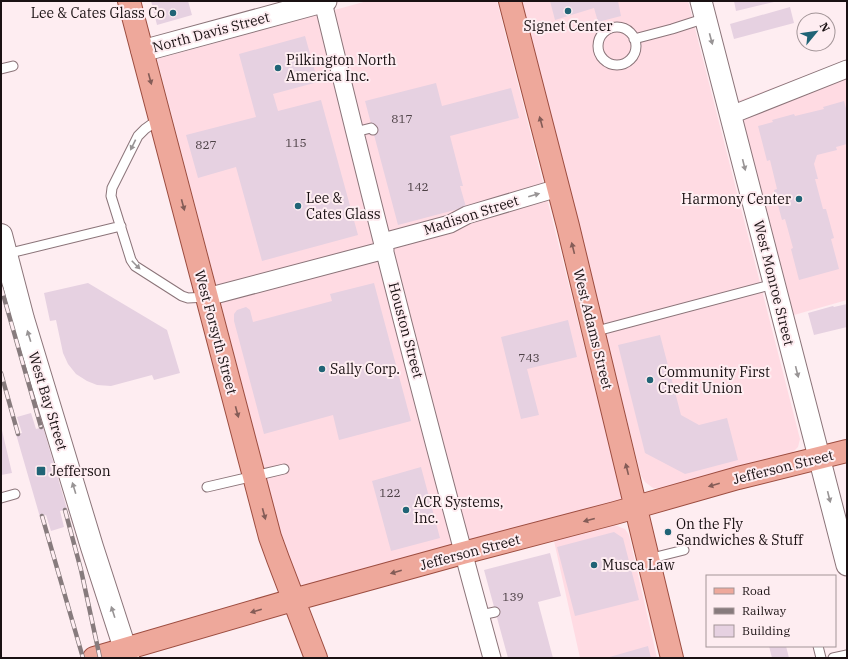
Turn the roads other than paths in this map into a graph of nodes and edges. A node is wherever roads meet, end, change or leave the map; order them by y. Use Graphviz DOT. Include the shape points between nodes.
graph roads {
  1 [pos="129,1"];
  2 [pos="324,1"];
  3 [pos="510,1"];
  4 [pos="703,9"];
  5 [pos="634,39"];
  6 [pos="142,51"];
  7 [pos="13,66"];
  8 [pos="1,69"];
  9 [pos="847,69"];
  10 [pos="731,115"];
  11 [pos="160,118"];
  12 [pos="373,130"];
  13 [pos="355,132"];
  14 [pos="558,188"];
  15 [pos="121,226"];
  16 [pos="4,244"];
  17 [pos="384,246"];
  18 [pos="774,284"];
  19 [pos="207,297"];
  20 [pos="593,332"];
  21 [pos="847,451"];
  22 [pos="819,459"];
  23 [pos="284,469"];
  24 [pos="254,476"];
  25 [pos="206,488"];
  26 [pos="15,494"];
  27 [pos="1,498"];
  28 [pos="636,507"];
  29 [pos="684,550"];
  30 [pos="463,553"];
  31 [pos="648,559"];
  32 [pos="847,565"];
  33 [pos="293,600"];
  34 [pos="818,647"];
  35 [pos="126,654"];
  36 [pos="847,655"];
  37 [pos="94,658"];
  38 [pos="316,658"];
  39 [pos="492,658"];
  40 [pos="672,658"];
  41 [pos="821,658"];
  42 [pos="833,658"];
  1 -- 6 [label="main road, West Forsyth Street"];
  2 -- 6 [label="street, North Davis Street"];
  2 -- 13 [label="street, Houston Street"];
  14 -- 3 [label="main road, West Adams Street, one-way"];
  4 -- 5 [label="lane" via="672,29"];
  4 -- 10 [label="street, West Monroe Street, one-way"];
  5 -- 5 [label="lane" via="626,29 610,29 605,32 598,47 609,63 622,64 628,61 635,50"];
  6 -- 11 [label="main road, West Forsyth Street, one-way"];
  7 -- 8 [label="lane"];
  9 -- 10 [label="street"];
  10 -- 18 [label="street, West Monroe Street, one-way"];
  11 -- 15 [label="lane, one-way" via="138,136 112,188 111,196"];
  11 -- 19 [label="main road, West Forsyth Street, one-way"];
  12 -- 13 [label="lane" via="371,128"];
  13 -- 17 [label="street, Houston Street"];
  17 -- 14 [label="street, Madison Street, one-way" via="450,224 467,215"];
  20 -- 14 [label="main road, West Adams Street, one-way"];
  15 -- 16 [label="lane"];
  15 -- 19 [label="lane, one-way" via="135,266 182,296"];
  35 -- 16 [label="main road, West Bay Street, one-way" via="32,348"];
  17 -- 19 [label="street, Madison Street"];
  17 -- 30 [label="street, Houston Street"];
  18 -- 20 [label="lane"];
  18 -- 22 [label="street, West Monroe Street, one-way"];
  19 -- 24 [label="main road, West Forsyth Street, one-way"];
  28 -- 20 [label="main road, West Adams Street, one-way"];
  21 -- 22 [label="main road, Jefferson Street"];
  22 -- 28 [label="main road, Jefferson Street, one-way" via="738,478"];
  22 -- 32 [label="street, West Monroe Street, one-way"];
  23 -- 24 [label="lane"];
  24 -- 25 [label="lane"];
  24 -- 33 [label="main road, West Forsyth Street, one-way" via="270,537"];
  26 -- 27 [label="lane"];
  28 -- 30 [label="main road, Jefferson Street, one-way"];
  28 -- 31 [label="main road, West Adams Street"];
  29 -- 31 [label="lane"];
  30 -- 33 [label="main road, Jefferson Street, one-way"];
  30 -- 39 [label="street, Houston Street" via="488,614"];
  31 -- 40 [label="main road, West Adams Street"];
  33 -- 35 [label="main road, Jefferson Street, one-way"];
  33 -- 38 [label="main road, West Forsyth Street"];
  34 -- 41 [label="lane"];
  35 -- 37 [label="main road, Jefferson Street"];
  36 -- 42 [label="lane"];
}
